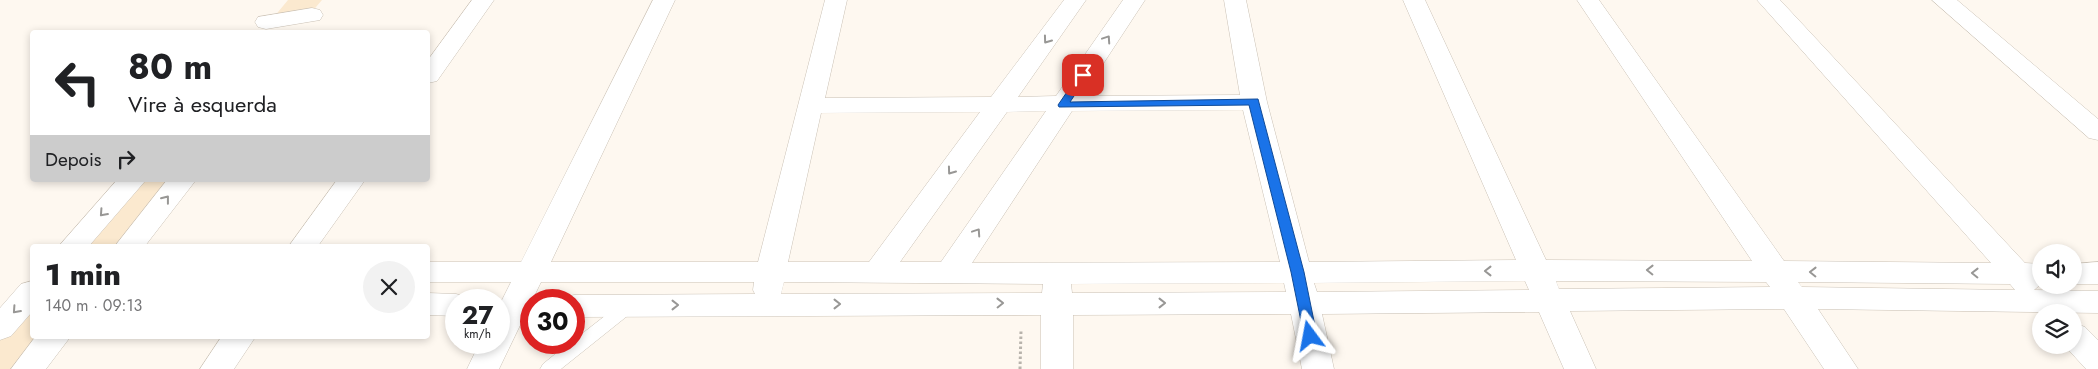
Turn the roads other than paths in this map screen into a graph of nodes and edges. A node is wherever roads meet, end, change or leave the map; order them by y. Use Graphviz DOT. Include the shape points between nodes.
graph roads {
  1 [pos="284,0"];
  2 [pos="483,0"];
  3 [pos="664,0"];
  4 [pos="836,0"];
  5 [pos="1075,0"];
  6 [pos="1134,0"];
  7 [pos="1235,0"];
  8 [pos="1414,0"];
  9 [pos="1588,0"];
  10 [pos="1768,0"];
  11 [pos="1944,0"];
  12 [pos="312,16"];
  13 [pos="262,27"];
  14 [pos="430,73"];
  15 [pos="1254,102"];
  16 [pos="1063,105"];
  17 [pos="809,106"];
  18 [pos="999,106"];
  19 [pos="2098,132"];
  20 [pos="130,182"];
  21 [pos="180,182"];
  22 [pos="350,182"];
  23 [pos="75,244"];
  24 [pos="131,244"];
  25 [pos="303,244"];
  26 [pos="1536,271"];
  27 [pos="1774,271"];
  28 [pos="430,272"];
  29 [pos="530,272"];
  30 [pos="877,272"];
  31 [pos="950,272"];
  32 [pos="1298,272"];
  33 [pos="770,273"];
  34 [pos="2082,274"];
  35 [pos="2098,274"];
  36 [pos="2032,283"];
  37 [pos="1057,288"];
  38 [pos="2032,289"];
  39 [pos="2032,290"];
  40 [pos="30,294"];
  41 [pos="2059,294"];
  42 [pos="1794,298"];
  43 [pos="1548,300"];
  44 [pos="2098,302"];
  45 [pos="1303,303"];
  46 [pos="430,304"];
  47 [pos="767,304"];
  48 [pos="445,305"];
  49 [pos="630,305"];
  50 [pos="514,306"];
  51 [pos="585,306"];
  52 [pos="0,328"];
  53 [pos="52,339"];
  54 [pos="238,339"];
  55 [pos="2082,344"];
  56 [pos="490,354"];
  57 [pos="2098,361"];
  58 [pos="27,369"];
  59 [pos="216,369"];
  60 [pos="483,369"];
  61 [pos="549,369"];
  62 [pos="1057,369"];
  63 [pos="1318,369"];
  64 [pos="1580,369"];
  65 [pos="1842,369"];
  1 -- 13 [label="street"];
  2 -- 14 [label="street"];
  3 -- 29 [label="street"];
  4 -- 17 [label="street"];
  5 -- 18 [label="street, one-way"];
  16 -- 6 [label="street, one-way"];
  7 -- 15 [label="street"];
  8 -- 26 [label="street"];
  9 -- 27 [label="street"];
  10 -- 36 [label="street"];
  11 -- 19 [label="street"];
  12 -- 13 [label="street"];
  15 -- 16 [label="street"];
  15 -- 32 [label="street"];
  16 -- 18 [label="street"];
  31 -- 16 [label="street, one-way"];
  17 -- 18 [label="street"];
  17 -- 33 [label="street"];
  18 -- 30 [label="street, one-way"];
  20 -- 23 [label="street, one-way"];
  24 -- 21 [label="street, one-way"];
  22 -- 25 [label="street"];
  27 -- 26 [label="street, one-way"];
  26 -- 32 [label="street, one-way"];
  26 -- 43 [label="street"];
  38 -- 27 [label="street, one-way"];
  27 -- 42 [label="street"];
  28 -- 29 [label="street"];
  29 -- 33 [label="street"];
  29 -- 50 [label="street"];
  30 -- 31 [label="street"];
  30 -- 33 [label="street"];
  31 -- 37 [label="street"];
  32 -- 37 [label="street"];
  32 -- 45 [label="street"];
  33 -- 47 [label="street"];
  34 -- 35 [label="street"];
  37 -- 45 [label="street, one-way"];
  47 -- 37 [label="street, one-way" via="1022,303"];
  37 -- 62 [label="street"];
  39 -- 42 [label="street"];
  40 -- 52 [label="street, one-way"];
  41 -- 44 [label="street"];
  42 -- 43 [label="street"];
  42 -- 65 [label="street"];
  43 -- 45 [label="street"];
  43 -- 64 [label="street"];
  45 -- 63 [label="street"];
  46 -- 48 [label="street"];
  49 -- 47 [label="street, one-way"];
  49 -- 51 [label="street"];
  49 -- 61 [label="lane"];
  53 -- 58 [label="street"];
  54 -- 59 [label="street"];
  55 -- 57 [label="street"];
  56 -- 60 [label="street"];
}
